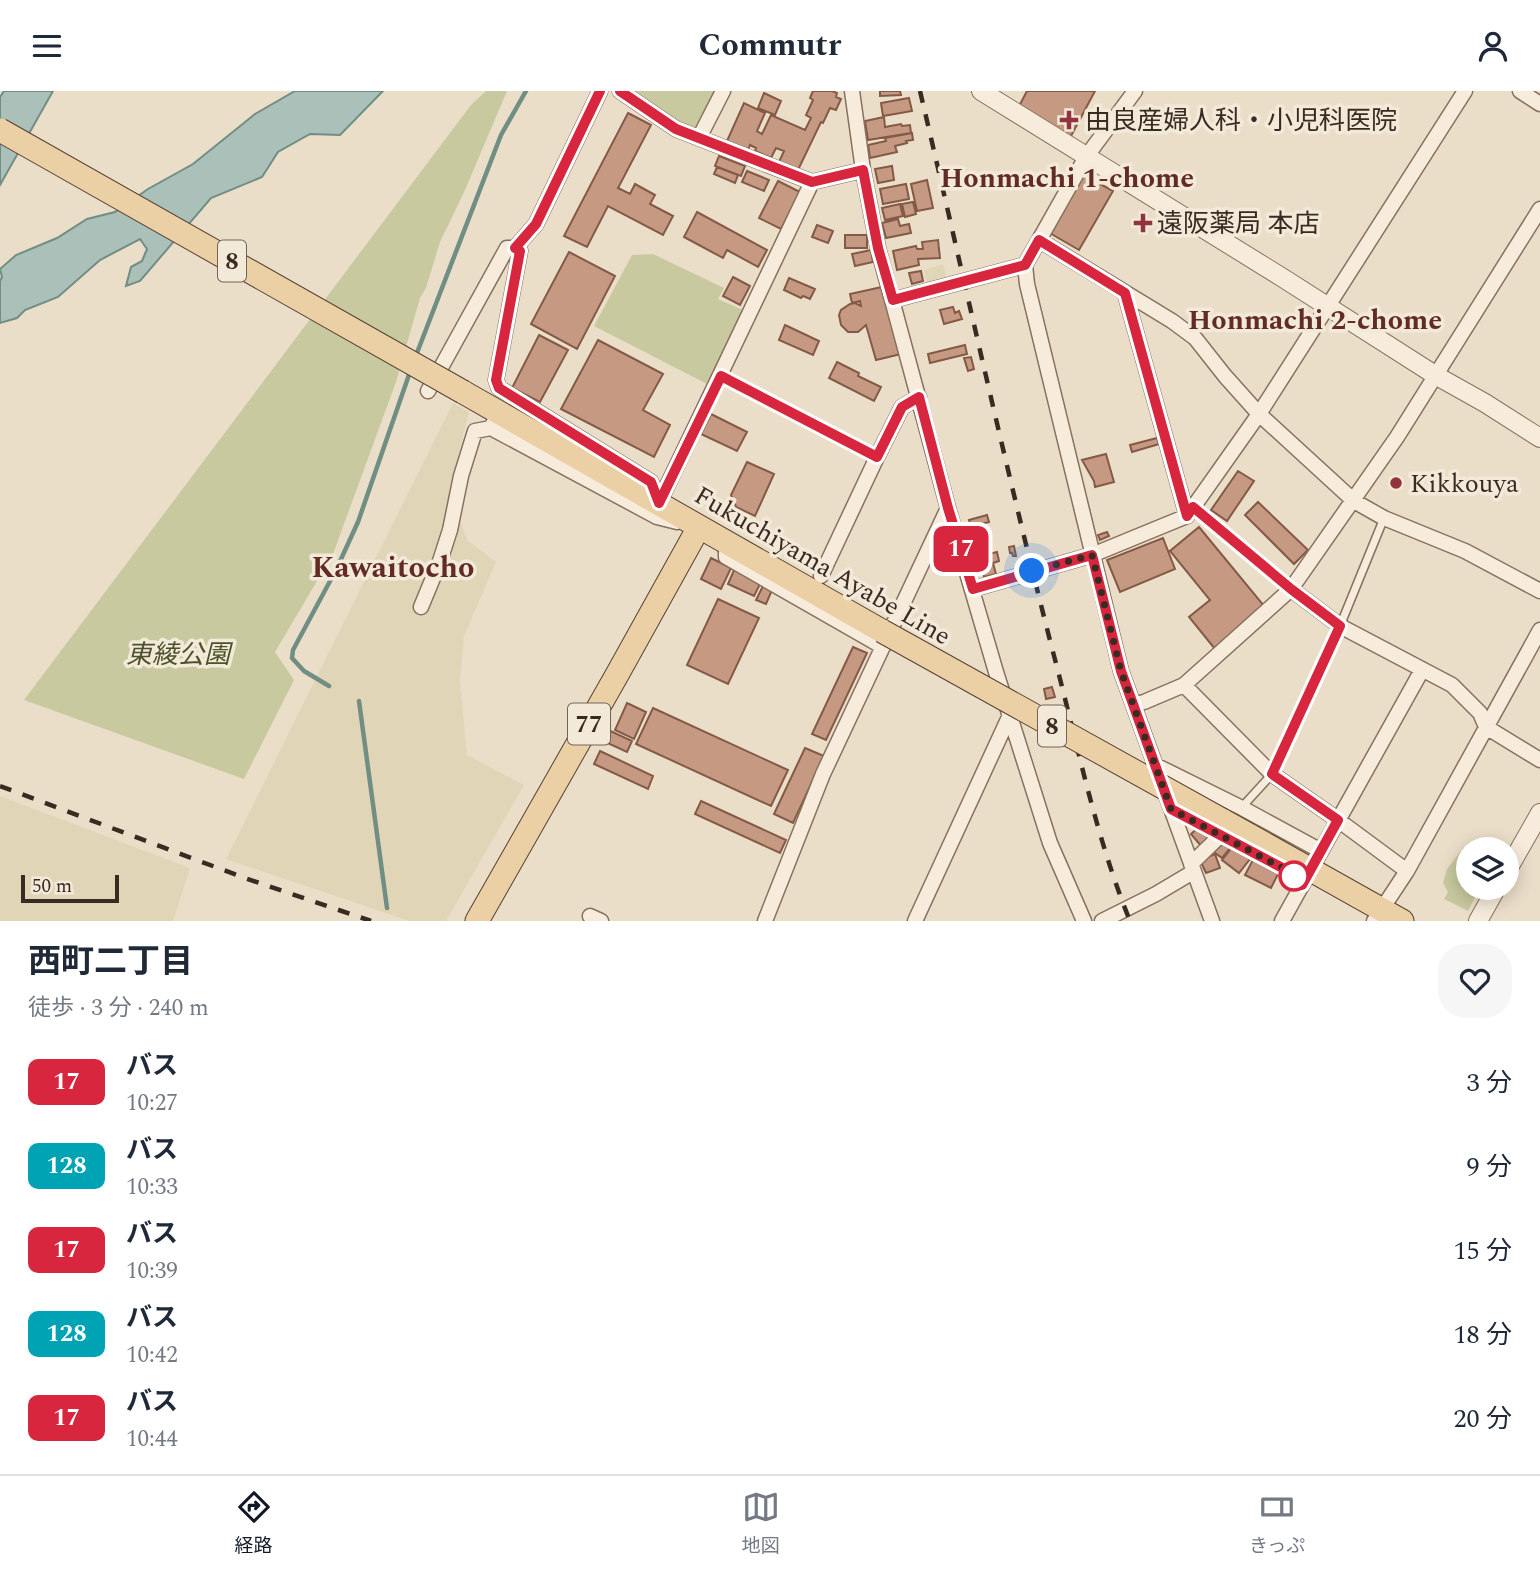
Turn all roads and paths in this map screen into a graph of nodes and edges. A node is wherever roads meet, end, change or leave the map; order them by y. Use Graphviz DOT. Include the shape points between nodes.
graph roads {
  1 [pos="600,91"];
  2 [pos="620,91"];
  3 [pos="723,91"];
  4 [pos="852,91"];
  5 [pos="981,91"];
  6 [pos="1135,91"];
  7 [pos="1465,91"];
  8 [pos="1520,91"];
  9 [pos="1540,104"];
  10 [pos="0,130"];
  11 [pos="699,138"];
  12 [pos="1086,157"];
  13 [pos="863,170"];
  14 [pos="812,182"];
  15 [pos="1540,209"];
  16 [pos="1039,240"];
  17 [pos="515,248"];
  18 [pos="1025,265"];
  19 [pos="1125,293"];
  20 [pos="893,300"];
  21 [pos="1327,307"];
  22 [pos="1435,375"];
  23 [pos="721,376"];
  24 [pos="428,391"];
  25 [pos="919,397"];
  26 [pos="1259,414"];
  27 [pos="1540,438"];
  28 [pos="877,457"];
  29 [pos="1354,501"];
  30 [pos="659,503"];
  31 [pos="948,508"];
  32 [pos="1190,511"];
  33 [pos="1384,518"];
  34 [pos="699,527"];
  35 [pos="1092,555"];
  36 [pos="821,576"];
  37 [pos="1539,588"];
  38 [pos="973,589"];
  39 [pos="1291,589"];
  40 [pos="421,607"];
  41 [pos="1340,626"];
  42 [pos="1540,630"];
  43 [pos="883,639"];
  44 [pos="1422,670"];
  45 [pos="1184,685"];
  46 [pos="1134,704"];
  47 [pos="1010,715"];
  48 [pos="1486,727"];
  49 [pos="1540,760"];
  50 [pos="1155,765"];
  51 [pos="1272,774"];
  52 [pos="1242,808"];
  53 [pos="1171,809"];
  54 [pos="1540,813"];
  55 [pos="1338,820"];
  56 [pos="1221,828"];
  57 [pos="1519,850"];
  58 [pos="1192,868"];
  59 [pos="1311,869"];
  60 [pos="1406,871"];
  61 [pos="1490,900"];
  62 [pos="1377,915"];
  63 [pos="477,921"];
  64 [pos="765,921"];
  65 [pos="915,921"];
  66 [pos="1084,921"];
  67 [pos="1102,921"];
  68 [pos="1212,921"];
  69 [pos="1282,921"];
  70 [pos="1402,921"];
  71 [pos="1478,921"];
  1 -- 17 [label="street" via="536,224"];
  2 -- 11 [label="street" via="676,129"];
  3 -- 11 [label="street"];
  4 -- 13 [label="street"];
  5 -- 12 [label="street"];
  6 -- 12 [label="street"];
  7 -- 21 [label="street"];
  8 -- 9 [label="street"];
  10 -- 30 [label="main road, Fukuchiyama Ayabe Line / 8, bridge"];
  11 -- 14 [label="street"];
  12 -- 16 [label="street"];
  12 -- 21 [label="street"];
  13 -- 14 [label="street"];
  13 -- 20 [label="street"];
  14 -- 23 [label="street"];
  15 -- 22 [label="street"];
  16 -- 18 [label="street"];
  16 -- 19 [label="street"];
  17 -- 24 [label="street" via="507,248"];
  17 -- 30 [label="street" via="520,251 496,380 499,388 505,397 651,482"];
  18 -- 20 [label="street"];
  18 -- 35 [label="street"];
  19 -- 26 [label="street" via="1195,338"];
  19 -- 32 [label="street"];
  20 -- 25 [label="street"];
  21 -- 22 [label="street"];
  21 -- 26 [label="street"];
  22 -- 27 [label="street"];
  22 -- 29 [label="street"];
  23 -- 28 [label="lane"];
  23 -- 30 [label="street"];
  25 -- 28 [label="street" via="902,407"];
  25 -- 31 [label="street"];
  26 -- 29 [label="street"];
  26 -- 32 [label="street"];
  28 -- 36 [label="street"];
  29 -- 33 [label="street"];
  29 -- 39 [label="street"];
  30 -- 34 [label="main road, Fukuchiyama Ayabe Line / 8"];
  31 -- 38 [label="street"];
  31 -- 43 [label="street"];
  32 -- 35 [label="street"];
  32 -- 39 [label="lane"];
  33 -- 37 [label="street"];
  33 -- 41 [label="lane"];
  34 -- 40 [label="street" via="657,517 493,424 475,431 450,530"];
  34 -- 43 [label="main road, Fukuchiyama Ayabe Line / 8"];
  34 -- 63 [label="main road, 77"];
  35 -- 38 [label="street"];
  35 -- 46 [label="street" via="1121,671"];
  38 -- 47 [label="street"];
  39 -- 41 [label="street"];
  39 -- 45 [label="street"];
  41 -- 44 [label="street"];
  41 -- 51 [label="lane"];
  42 -- 48 [label="street"];
  43 -- 56 [label="main road, Fukuchiyama Ayabe Line / 8, bridge"];
  43 -- 64 [label="street"];
  44 -- 48 [label="street" via="1452,685 1480,713"];
  44 -- 55 [label="street"];
  45 -- 46 [label="street"];
  45 -- 51 [label="street"];
  46 -- 50 [label="street"];
  47 -- 65 [label="street"];
  47 -- 66 [label="street" via="1050,842"];
  48 -- 49 [label="street"];
  48 -- 60 [label="street"];
  50 -- 52 [label="street"];
  50 -- 53 [label="street"];
  51 -- 52 [label="lane"];
  51 -- 55 [label="street"];
  52 -- 59 [label="street"];
  53 -- 56 [label="street"];
  53 -- 58 [label="street"];
  54 -- 57 [label="street"];
  55 -- 59 [label="street"];
  55 -- 60 [label="street"];
  56 -- 58 [label="street"];
  56 -- 59 [label="main road, Fukuchiyama Ayabe Line / 8"];
  58 -- 67 [label="street" via="1156,894"];
  58 -- 68 [label="street"];
  59 -- 62 [label="main road, Fukuchiyama Ayabe Line / 8"];
  59 -- 69 [label="street"];
  60 -- 62 [label="street"];
  61 -- 71 [label="street"];
  62 -- 70 [label="main road, Fukuchiyama Ayabe Line / 8"];
}
